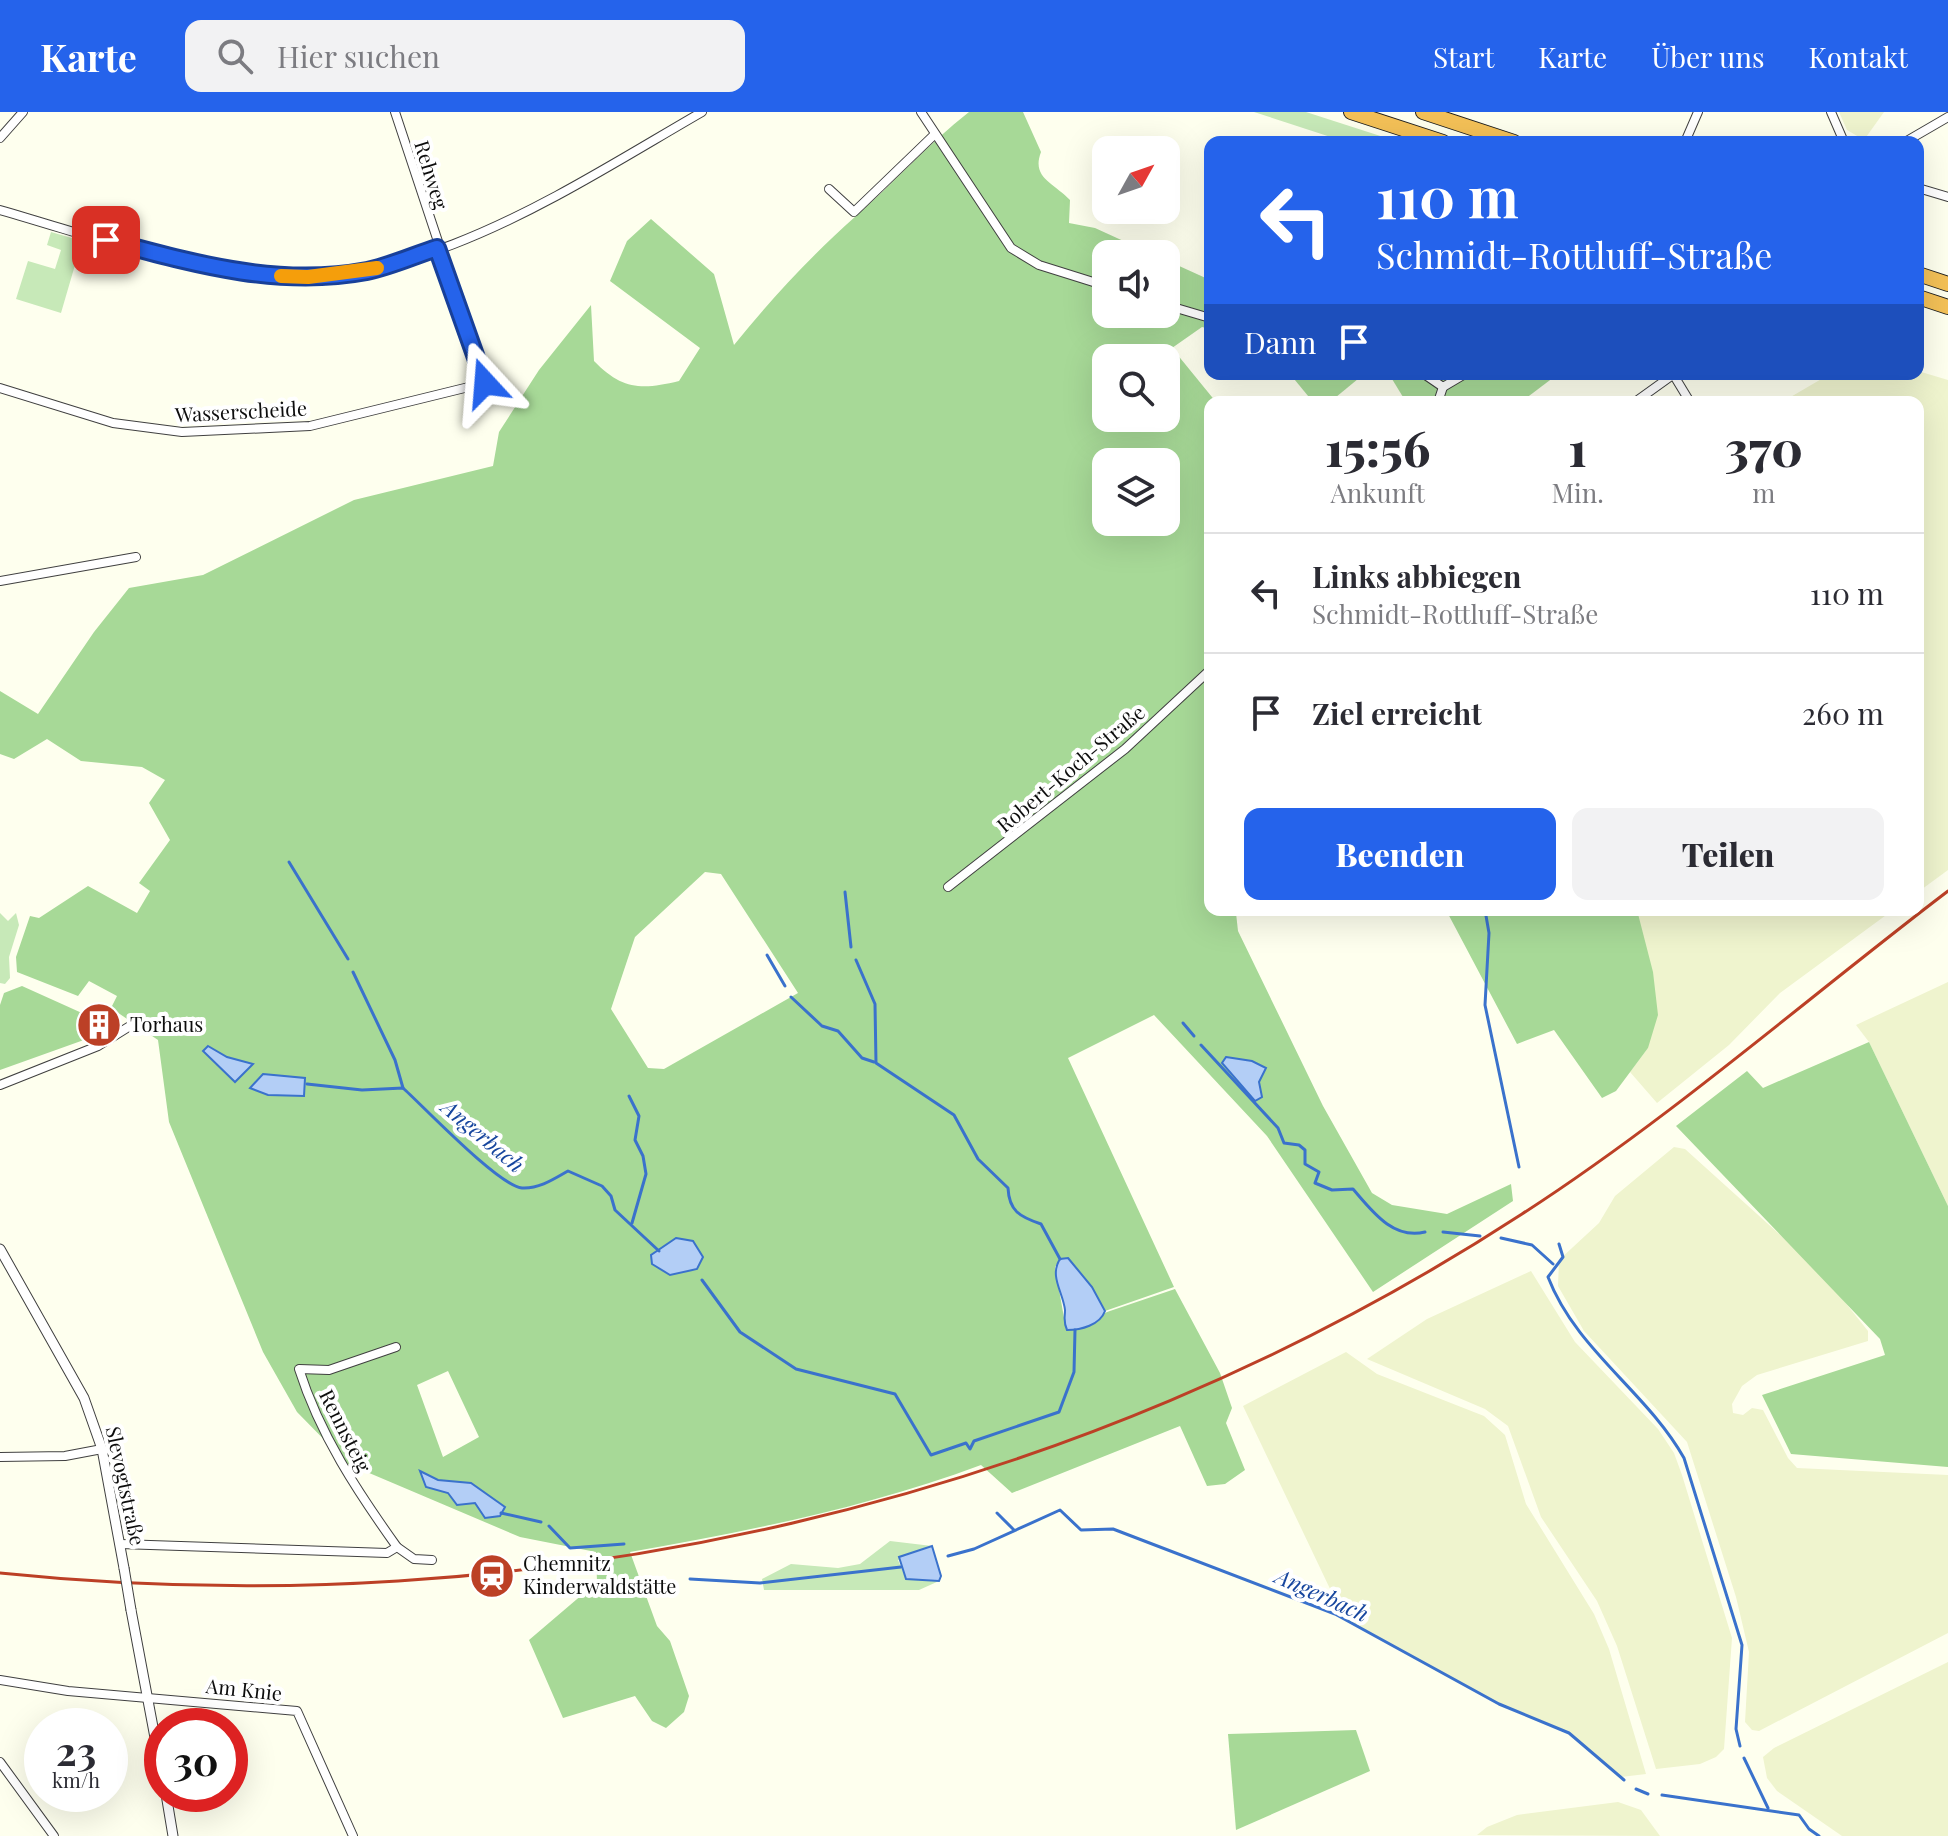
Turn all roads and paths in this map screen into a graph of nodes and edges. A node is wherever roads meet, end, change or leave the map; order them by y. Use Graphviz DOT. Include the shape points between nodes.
graph roads {
  1 [pos="23,112"];
  2 [pos="395,112"];
  3 [pos="702,112"];
  4 [pos="921,112"];
  5 [pos="1351,112"];
  6 [pos="1423,112"];
  7 [pos="1698,112"];
  8 [pos="1831,112"];
  9 [pos="1948,117"];
  10 [pos="934,135"];
  11 [pos="1425,136"];
  12 [pos="1496,136"];
  13 [pos="1688,136"];
  14 [pos="1841,136"];
  15 [pos="1915,136"];
  16 [pos="0,138"];
  17 [pos="829,189"];
  18 [pos="1924,190"];
  19 [pos="1948,197"];
  20 [pos="0,210"];
  21 [pos="437,248"];
  22 [pos="1924,276"];
  23 [pos="1092,282"];
  24 [pos="1948,284"];
  25 [pos="1924,299"];
  26 [pos="1948,307"];
  27 [pos="1180,309"];
  28 [pos="1204,316"];
  29 [pos="1433,380"];
  30 [pos="1455,380"];
  31 [pos="1665,380"];
  32 [pos="485,383"];
  33 [pos="1443,387"];
  34 [pos="0,388"];
  35 [pos="1440,396"];
  36 [pos="1643,396"];
  37 [pos="136,557"];
  38 [pos="0,581"];
  39 [pos="1204,675"];
  40 [pos="948,887"];
  41 [pos="130,1026"];
  42 [pos="0,1085"];
  43 [pos="0,1249"];
  44 [pos="396,1347"];
  45 [pos="102,1449"];
  46 [pos="0,1457"];
  47 [pos="120,1544"];
  48 [pos="397,1547"];
  49 [pos="432,1560"];
  50 [pos="0,1680"];
  51 [pos="147,1696"];
  52 [pos="149,1708"];
  53 [pos="0,1762"];
  54 [pos="169,1812"];
  55 [pos="54,1836"];
  56 [pos="173,1836"];
  57 [pos="353,1836"];
  1 -- 16 [label="street"];
  2 -- 21 [label="street, Rehweg"];
  3 -- 21 [label="street" via="504,222"];
  4 -- 10 [label="street"];
  5 -- 11 [label="highway"];
  6 -- 12 [label="highway"];
  7 -- 13 [label="street"];
  8 -- 14 [label="street"];
  9 -- 15 [label="street"];
  10 -- 17 [label="street" via="854,212"];
  10 -- 23 [label="street" via="1011,248 1039,265"];
  18 -- 19 [label="street"];
  20 -- 21 [label="street" via="236,273 308,277 368,271"];
  21 -- 32 [label="street, Rehweg"];
  22 -- 24 [label="highway"];
  25 -- 26 [label="highway"];
  27 -- 28 [label="street"];
  29 -- 33 [label="street"];
  30 -- 33 [label="street"];
  31 -- 36 [label="street"];
  32 -- 34 [label="street, Wasserscheide" via="310,426 182,432 113,423"];
  33 -- 35 [label="street"];
  37 -- 38 [label="street"];
  39 -- 40 [label="street, Robert-Koch-Straße" via="1069,795"];
  41 -- 42 [label="street" via="98,1046"];
  43 -- 45 [label="street, Slevogtstraße" via="84,1398"];
  44 -- 48 [label="street, Rennsteig" via="329,1370 299,1369 313,1412 340,1462"];
  45 -- 46 [label="street" via="65,1456"];
  45 -- 47 [label="street, Slevogtstraße"];
  47 -- 48 [label="street" via="387,1553"];
  47 -- 51 [label="street, Slevogtstraße, bridge"];
  48 -- 49 [label="street" via="414,1559"];
  50 -- 51 [label="street"];
  51 -- 52 [label="street, Slevogtstraße"];
  51 -- 57 [label="street, Am Knie" via="297,1711"];
  53 -- 55 [label="street"];
  54 -- 56 [label="street"];
}
